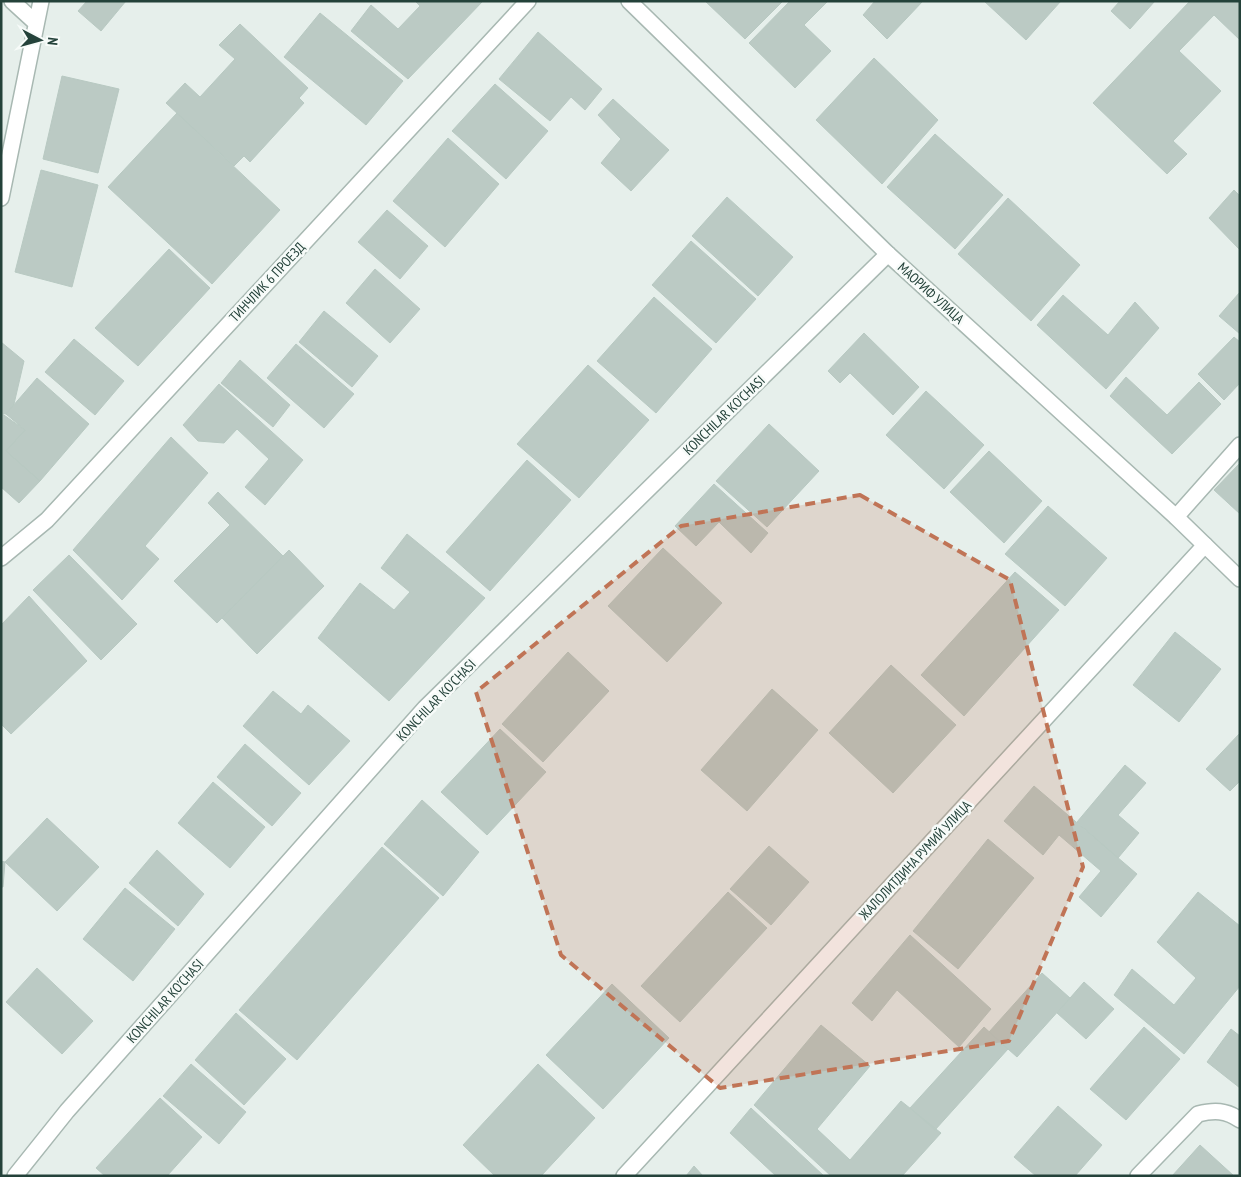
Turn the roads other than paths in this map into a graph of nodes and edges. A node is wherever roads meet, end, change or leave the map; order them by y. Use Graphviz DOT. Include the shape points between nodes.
graph roads {
  1 [pos="12,1"];
  2 [pos="41,1"];
  3 [pos="528,1"];
  4 [pos="629,1"];
  5 [pos="36,23"];
  6 [pos="1,198"];
  7 [pos="888,254"];
  8 [pos="1240,445"];
  9 [pos="1176,517"];
  10 [pos="1205,544"];
  11 [pos="1,558"];
  12 [pos="1240,579"];
  13 [pos="1240,1120"];
  14 [pos="15,1176"];
  15 [pos="624,1176"];
  16 [pos="1138,1176"];
  1 -- 5 [label="street"];
  2 -- 5 [label="street"];
  3 -- 11 [label="street, ТИНЧЛИК 6 ПРОЕЗД" via="47,520"];
  4 -- 7 [label="street, МАОРИФ УЛИЦА"];
  5 -- 6 [label="street"];
  7 -- 9 [label="street, МАОРИФ УЛИЦА"];
  7 -- 14 [label="street, KONCHILAR KO'CHASI" via="425,708 67,1111"];
  8 -- 9 [label="street"];
  9 -- 10 [label="street, МАОРИФ УЛИЦА"];
  10 -- 12 [label="street, МАОРИФ УЛИЦА"];
  10 -- 15 [label="street, ЖАЛОЛИТДИНА РУМИЙ УЛИЦА"];
  13 -- 16 [label="street" via="1225,1112 1211,1110 1198,1114"];
}
